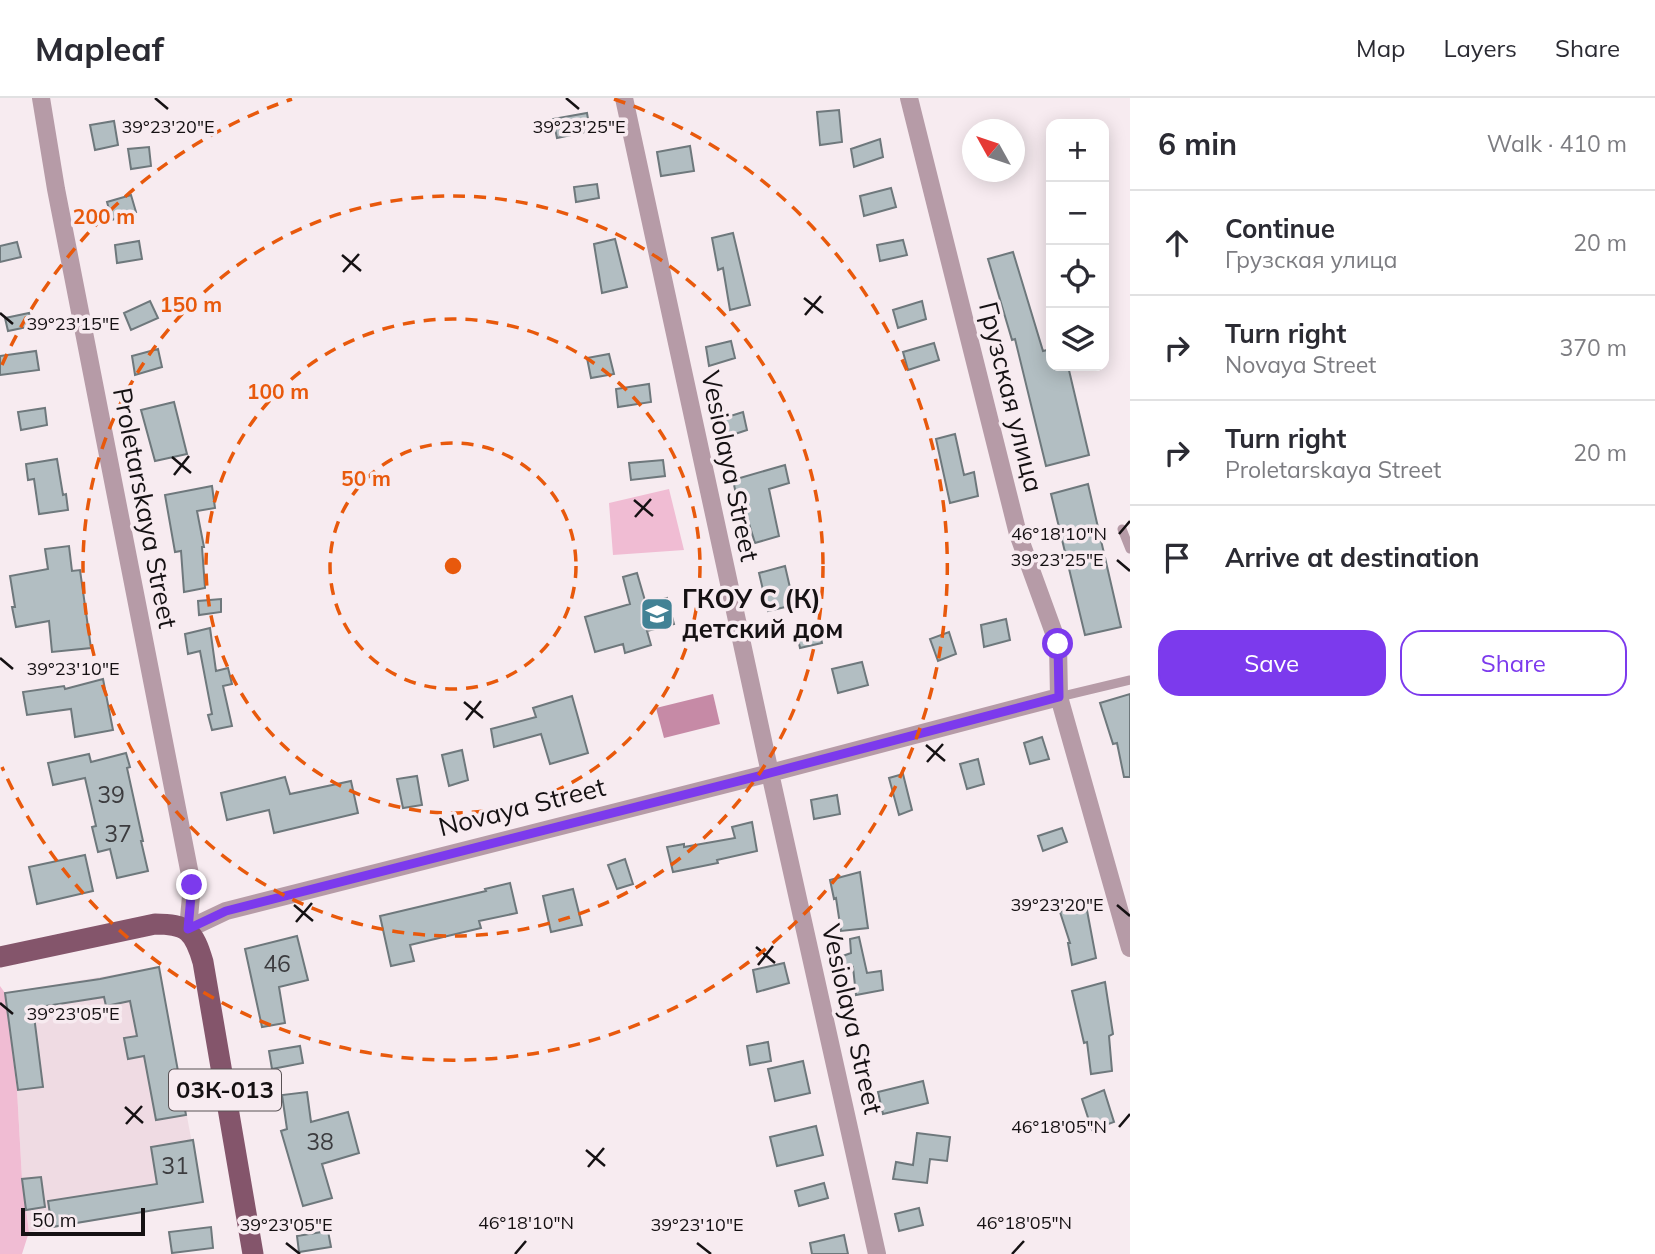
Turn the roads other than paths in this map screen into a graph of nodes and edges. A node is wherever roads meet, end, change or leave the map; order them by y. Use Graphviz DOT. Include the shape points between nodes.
graph roads {
  1 [pos="41,98"];
  2 [pos="624,98"];
  3 [pos="909,98"];
  4 [pos="1122,528"];
  5 [pos="1130,549"];
  6 [pos="1130,680"];
  7 [pos="1059,697"];
  8 [pos="770,773"];
  9 [pos="1122,887"];
  10 [pos="188,929"];
  11 [pos="1130,948"];
  12 [pos="0,957"];
  13 [pos="253,1254"];
  14 [pos="877,1254"];
  1 -- 10 [label="street, Proletarskaya Street" via="192,885"];
  2 -- 8 [label="street, Vesiolaya Street"];
  3 -- 7 [label="street, Грузская улица" via="1018,534 1058,644"];
  4 -- 5 [label="lane"];
  6 -- 7 [label="lane"];
  7 -- 8 [label="street, Novaya Street"];
  7 -- 9 [label="street, Грузская улица"];
  8 -- 10 [label="street, Novaya Street" via="226,911"];
  8 -- 14 [label="street, Vesiolaya Street"];
  9 -- 11 [label="street, Грузская улица"];
  10 -- 12 [label="main road" via="155,923"];
  10 -- 13 [label="main road, 03К-013" via="203,962"];
}
